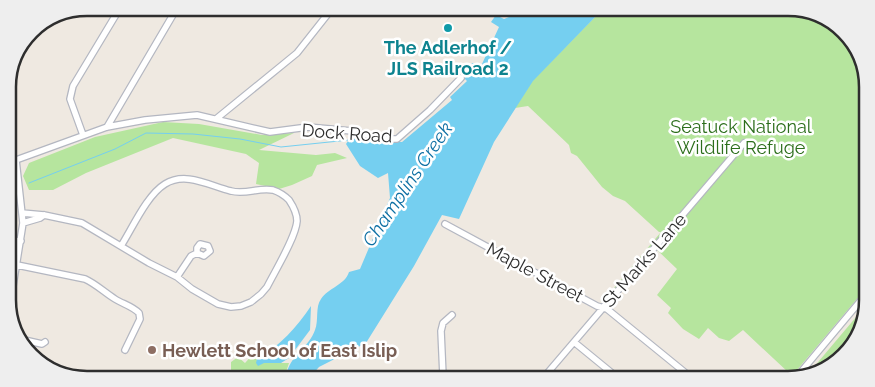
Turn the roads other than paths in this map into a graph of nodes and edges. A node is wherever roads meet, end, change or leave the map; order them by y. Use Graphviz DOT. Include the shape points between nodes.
graph roads {
  1 [pos="115,16"];
  2 [pos="172,16"];
  3 [pos="326,16"];
  4 [pos="461,78"];
  5 [pos="216,119"];
  6 [pos="107,127"];
  7 [pos="83,135"];
  8 [pos="744,142"];
  9 [pos="16,160"];
  10 [pos="22,213"];
  11 [pos="44,215"];
  12 [pos="23,223"];
  13 [pos="445,224"];
  14 [pos="16,241"];
  15 [pos="21,241"];
  16 [pos="121,246"];
  17 [pos="197,253"];
  18 [pos="17,265"];
  19 [pos="16,271"];
  20 [pos="177,277"];
  21 [pos="859,303"];
  22 [pos="603,308"];
  23 [pos="452,315"];
  24 [pos="30,342"];
  25 [pos="45,342"];
  26 [pos="574,342"];
  27 [pos="125,350"];
  28 [pos="804,369"];
  29 [pos="444,371"];
  30 [pos="549,371"];
  31 [pos="609,371"];
  32 [pos="684,371"];
  1 -- 7 [label="street" via="73,86 70,100"];
  2 -- 6 [label="street"];
  3 -- 5 [label="street" via="296,53"];
  4 -- 5 [label="street, Dock Road" via="397,139 352,130 308,127 270,132"];
  5 -- 6 [label="street, Dock Road" via="196,115"];
  6 -- 7 [label="street, Dock Road"];
  7 -- 9 [label="street, Dock Road"];
  8 -- 22 [label="street, St Marks Lane"];
  9 -- 10 [label="street"];
  10 -- 11 [label="street"];
  10 -- 12 [label="street"];
  11 -- 12 [label="street"];
  11 -- 16 [label="street" via="82,223"];
  12 -- 15 [label="street"];
  13 -- 22 [label="street, Maple Street"];
  14 -- 15 [label="street"];
  15 -- 18 [label="street"];
  16 -- 20 [label="street"];
  16 -- 20 [label="street" via="158,190 166,183 182,178 240,192 275,190 290,201 297,220 295,232 267,287 251,302 241,306 218,304"];
  17 -- 20 [label="street" via="190,256"];
  18 -- 19 [label="street"];
  18 -- 27 [label="street" via="85,279 139,313 140,319"];
  21 -- 28 [label="street"];
  22 -- 26 [label="street, St Marks Lane"];
  22 -- 32 [label="street, Maple Street"];
  23 -- 29 [label="street" via="446,319 441,331"];
  24 -- 25 [label="street"];
  26 -- 30 [label="street, St Marks Lane"];
  26 -- 31 [label="street"];
}
